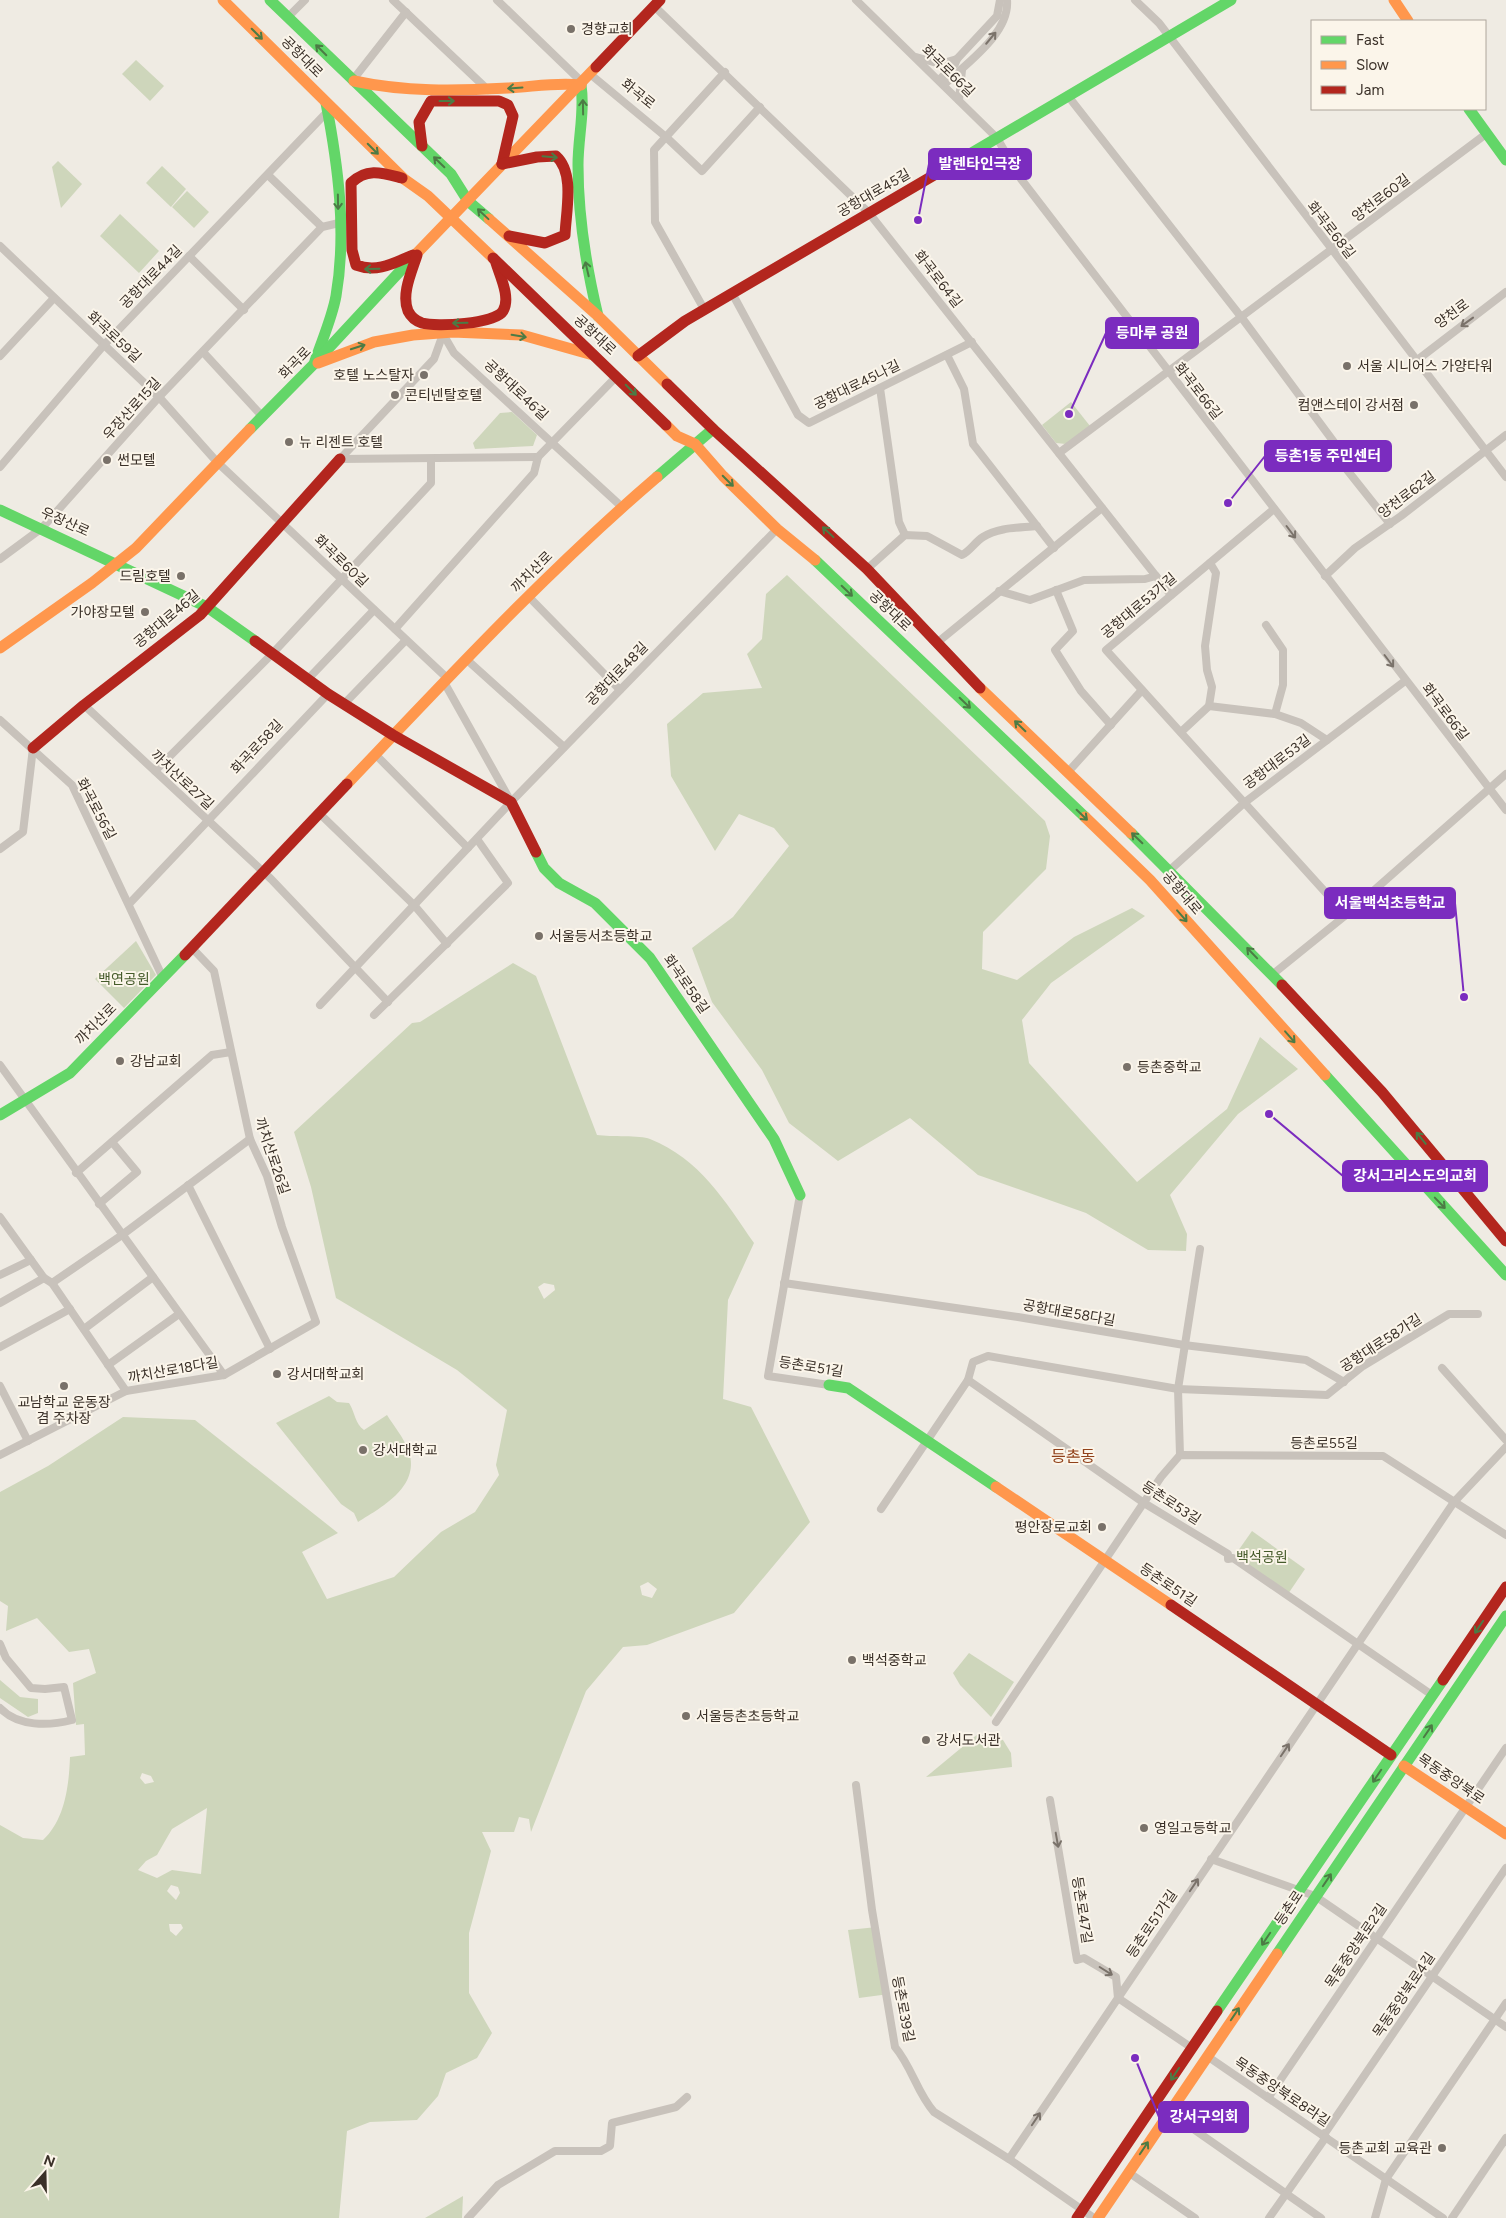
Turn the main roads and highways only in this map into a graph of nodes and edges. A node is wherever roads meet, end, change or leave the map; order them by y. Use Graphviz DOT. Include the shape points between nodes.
graph roads {
  1 [pos="223,0"];
  2 [pos="270,0"];
  3 [pos="1231,0"];
  4 [pos="1394,0"];
  5 [pos="657,3"];
  6 [pos="1407,20"];
  7 [pos="352,80"];
  8 [pos="584,81"];
  9 [pos="327,106"];
  10 [pos="1470,110"];
  11 [pos="422,146"];
  12 [pos="1506,160"];
  13 [pos="502,164"];
  14 [pos="404,179"];
  15 [pos="468,200"];
  16 [pos="451,218"];
  17 [pos="508,236"];
  18 [pos="417,253"];
  19 [pos="494,260"];
  20 [pos="598,316"];
  21 [pos="596,356"];
  22 [pos="638,356"];
  23 [pos="314,366"];
  24 [pos="713,429"];
  25 [pos="696,444"];
  26 [pos="340,459"];
  27 [pos="0,510"];
  28 [pos="118,563"];
  29 [pos="207,607"];
  30 [pos="0,648"];
  31 [pos="393,735"];
  32 [pos="33,748"];
  33 [pos="0,1115"];
  34 [pos="800,1195"];
  35 [pos="1506,1242"];
  36 [pos="1506,1275"];
  37 [pos="829,1385"];
  38 [pos="1506,1587"];
  39 [pos="1506,1616"];
  40 [pos="1391,1755"];
  41 [pos="1404,1766"];
  42 [pos="1506,1834"];
  43 [pos="1080,2214"];
  44 [pos="1096,2218"];
  1 -- 9 [label="main road, 공항대로, one-way"];
  7 -- 2 [label="main road, 공항대로, one-way"];
  3 -- 22 [label="main road, 공항대로45길" via="685,321"];
  4 -- 6 [label="main road"];
  5 -- 8 [label="main road, 화곡로"];
  8 -- 7 [label="main road, one-way" via="488,90 390,89"];
  7 -- 11 [label="main road, 공항대로"];
  8 -- 13 [label="main road, 화곡로"];
  20 -- 8 [label="main road, one-way" via="585,262 580,223 578,164"];
  9 -- 14 [label="main road, 공항대로, one-way"];
  9 -- 23 [label="main road, one-way" via="338,174 339,262 336,296"];
  10 -- 12 [label="main road"];
  11 -- 13 [label="main road, one-way" via="420,114 431,101 499,101 508,105 513,116"];
  15 -- 11 [label="main road, 공항대로, one-way" via="451,174"];
  13 -- 15 [label="main road, 화곡로"];
  13 -- 17 [label="main road, one-way" via="556,156 564,163 567,177 565,235 549,244"];
  14 -- 16 [label="main road, 공항대로"];
  18 -- 14 [label="main road, one-way" via="378,270 366,270 356,265 352,250 351,183 367,170"];
  15 -- 16 [label="main road, 화곡로"];
  17 -- 15 [label="main road, 공항대로, one-way"];
  16 -- 18 [label="main road, 화곡로"];
  16 -- 19 [label="main road, 공항대로"];
  17 -- 20 [label="main road, 공항대로"];
  19 -- 18 [label="main road, one-way" via="507,294 507,304 497,318 485,322 421,323 412,317 407,307"];
  18 -- 23 [label="main road, 화곡로"];
  19 -- 21 [label="main road, 공항대로"];
  20 -- 22 [label="main road, 공항대로"];
  23 -- 21 [label="main road, one-way" via="356,347 382,340 443,334 512,334"];
  21 -- 25 [label="main road, 공항대로, one-way" via="676,436"];
  22 -- 24 [label="main road, 공항대로"];
  23 -- 28 [label="main road, 화곡로"];
  24 -- 25 [label="main road, 까치산로"];
  35 -- 24 [label="main road, 공항대로, one-way" via="1412,1127 1273,974 1170,870 959,668 867,569"];
  25 -- 31 [label="main road, 까치산로" via="622,507 528,597"];
  25 -- 36 [label="main road, 공항대로, one-way" via="723,476 777,528 814,559 1150,880"];
  26 -- 29 [label="main road, 공항대로46길"];
  27 -- 28 [label="main road, 우장산로"];
  28 -- 29 [label="main road"];
  28 -- 30 [label="main road, 화곡로"];
  29 -- 31 [label="main road" via="328,694"];
  29 -- 32 [label="main road, 공항대로46길"];
  31 -- 33 [label="main road, 까치산로" via="70,1072"];
  31 -- 34 [label="main road, 화곡로58길" via="511,802 544,868 559,883 595,903 650,958 774,1139"];
  37 -- 40 [label="main road, 등촌로51길" via="848,1388"];
  38 -- 40 [label="main road, 등촌로, one-way"];
  41 -- 39 [label="main road, 등촌로, one-way"];
  40 -- 43 [label="main road, 등촌로, one-way"];
  41 -- 42 [label="main road, 목동중앙북로"];
  44 -- 41 [label="main road, 등촌로, one-way"];
}
